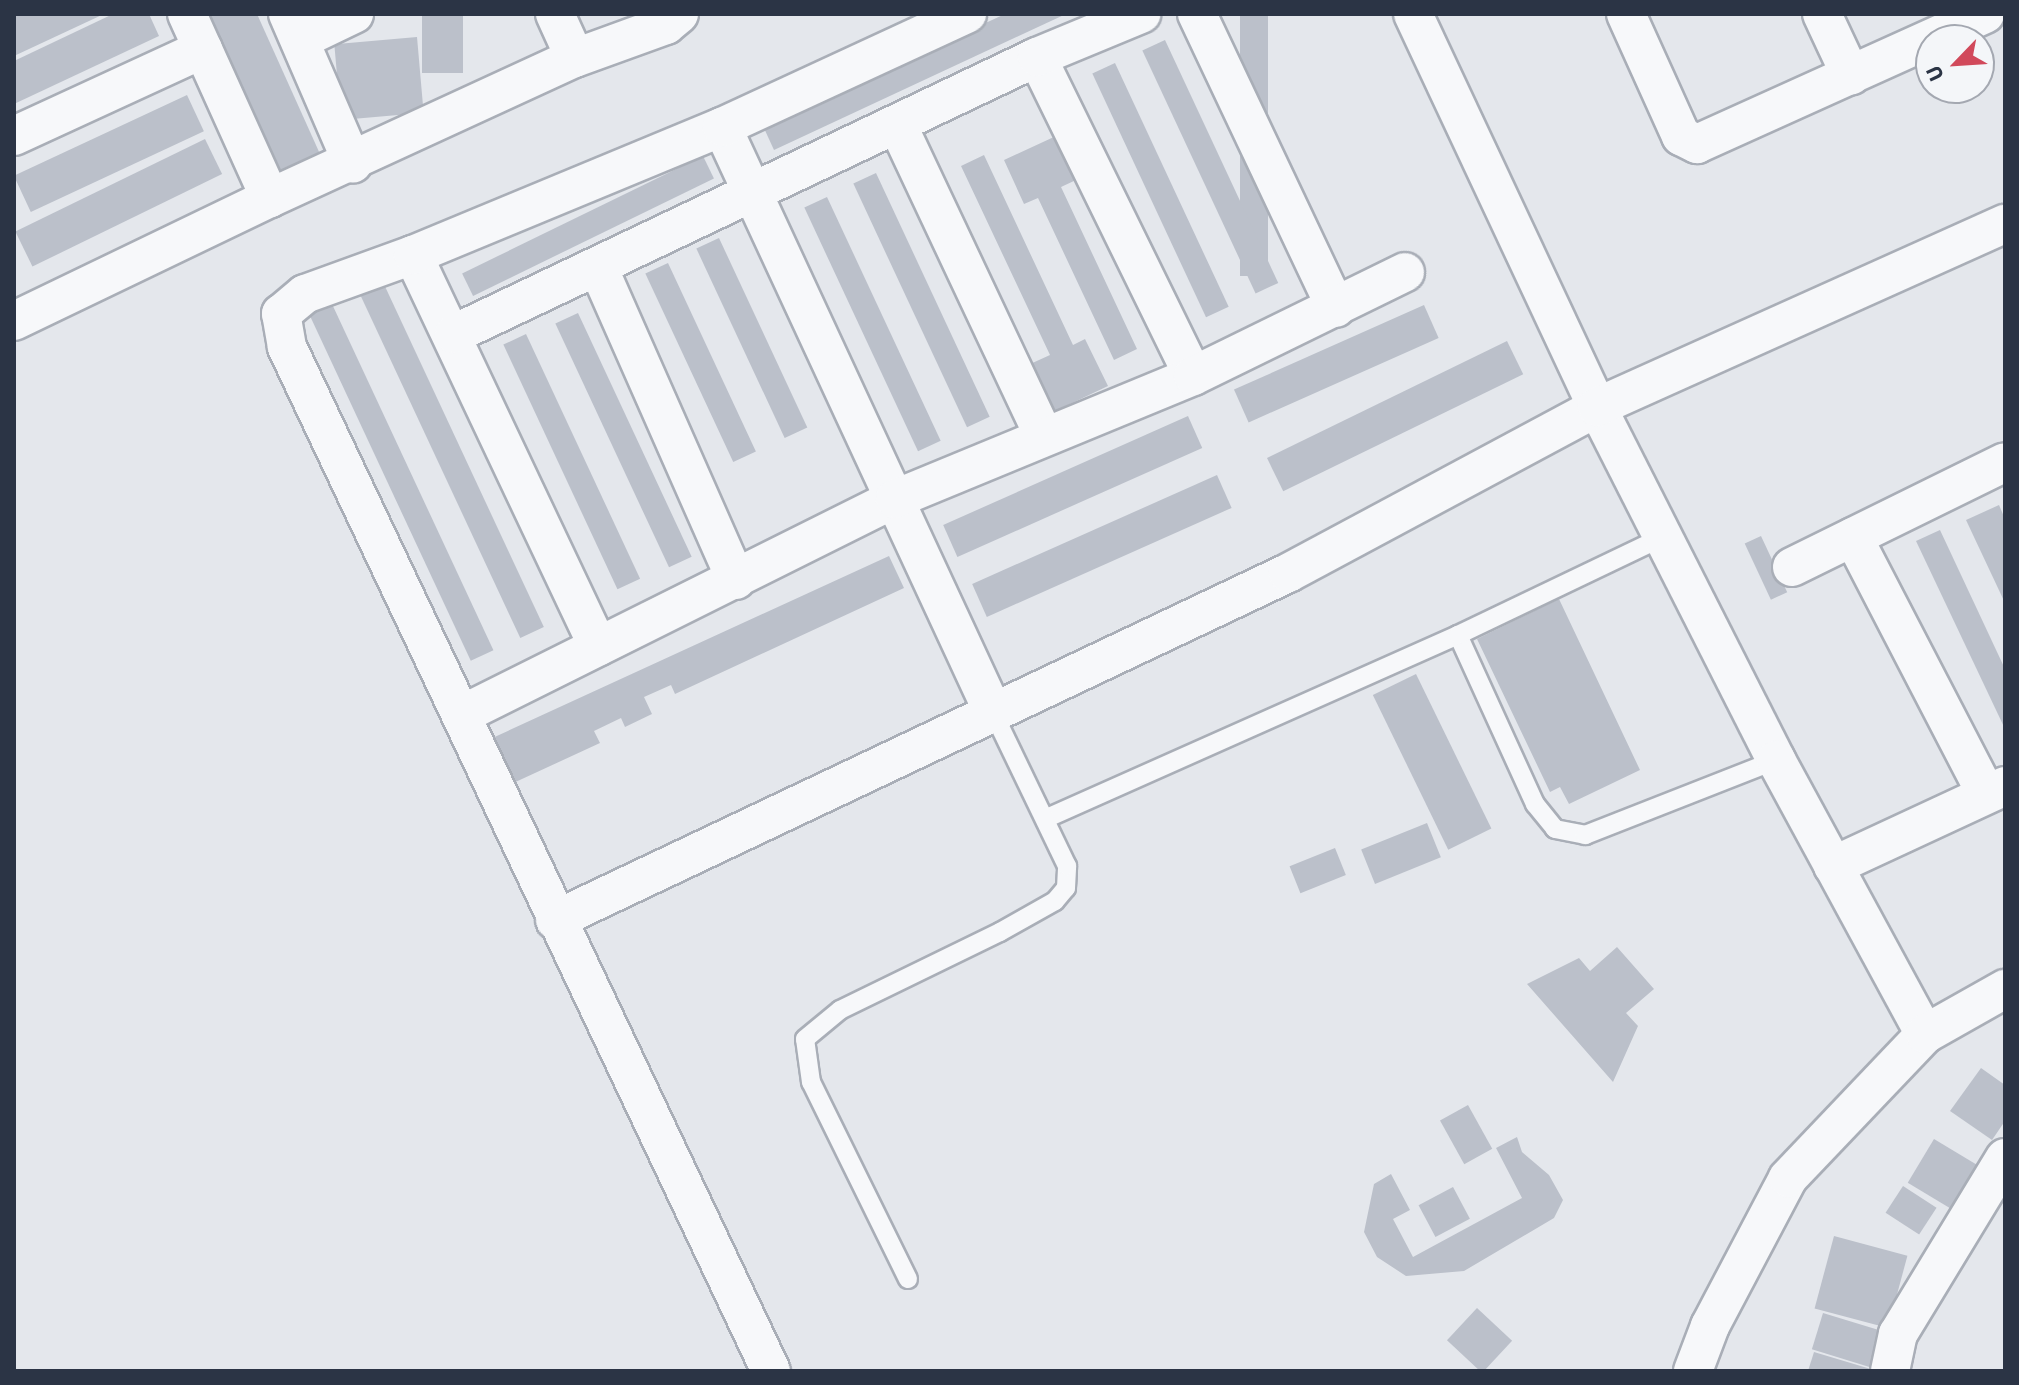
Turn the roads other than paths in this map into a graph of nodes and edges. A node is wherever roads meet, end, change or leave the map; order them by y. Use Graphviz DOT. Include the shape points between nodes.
graph roads {
  1 [pos="187,14"];
  2 [pos="354,14"];
  3 [pos="555,14"];
  4 [pos="679,14"];
  5 [pos="967,14"];
  6 [pos="1141,14"];
  7 [pos="1197,14"];
  8 [pos="1413,14"];
  9 [pos="1626,14"];
  10 [pos="1822,14"];
  11 [pos="1985,14"];
  12 [pos="294,27"];
  13 [pos="203,49"];
  14 [pos="1037,57"];
  15 [pos="575,58"];
  16 [pos="1851,76"];
  17 [pos="898,126"];
  18 [pos="722,127"];
  19 [pos="14,136"];
  20 [pos="353,164"];
  21 [pos="749,193"];
  22 [pos="270,198"];
  23 [pos="2005,224"];
  24 [pos="413,255"];
  25 [pos="598,267"];
  26 [pos="1405,272"];
  27 [pos="1336,308"];
  28 [pos="14,321"];
  29 [pos="454,334"];
  30 [pos="1193,376"];
  31 [pos="1597,407"];
  32 [pos="1044,436"];
  33 [pos="2005,462"];
  34 [pos="895,499"];
  35 [pos="1663,537"];
  36 [pos="1853,537"];
  37 [pos="1792,567"];
  38 [pos="736,580"];
  39 [pos="1458,635"];
  40 [pos="598,647"];
  41 [pos="994,714"];
  42 [pos="461,715"];
  43 [pos="1776,760"];
  44 [pos="1996,790"];
  45 [pos="1047,818"];
  46 [pos="1833,866"];
  47 [pos="555,920"];
  48 [pos="2005,989"];
  49 [pos="1925,1034"];
  50 [pos="2005,1158"];
  51 [pos="908,1279"];
  52 [pos="771,1371"];
  53 [pos="1693,1371"];
  54 [pos="1890,1371"];
  1 -- 13 [label="street"];
  2 -- 12 [label="street"];
  3 -- 15 [label="street"];
  4 -- 15 [label="street" via="666,25"];
  5 -- 18 [label="street"];
  6 -- 14 [label="street"];
  7 -- 27 [label="street"];
  8 -- 31 [label="street"];
  9 -- 16 [label="street" via="1681,136 1697,144"];
  10 -- 16 [label="street"];
  11 -- 16 [label="street"];
  12 -- 20 [label="street"];
  13 -- 19 [label="street"];
  13 -- 22 [label="street"];
  14 -- 17 [label="street"];
  14 -- 30 [label="street"];
  15 -- 20 [label="street"];
  17 -- 21 [label="street"];
  17 -- 32 [label="street"];
  18 -- 21 [label="street"];
  18 -- 24 [label="street"];
  20 -- 22 [label="street"];
  21 -- 25 [label="street"];
  21 -- 34 [label="street"];
  22 -- 28 [label="street"];
  23 -- 31 [label="street"];
  24 -- 29 [label="street"];
  24 -- 42 [label="street" via="305,294 281,314 280,328"];
  25 -- 29 [label="street"];
  25 -- 38 [label="street"];
  26 -- 27 [label="street"];
  27 -- 30 [label="street"];
  29 -- 40 [label="street"];
  30 -- 32 [label="street"];
  31 -- 35 [label="street"];
  31 -- 41 [label="street" via="1288,573"];
  32 -- 34 [label="street"];
  33 -- 36 [label="street"];
  34 -- 38 [label="street"];
  34 -- 41 [label="street"];
  35 -- 39 [label="lane"];
  35 -- 43 [label="street"];
  36 -- 37 [label="street"];
  36 -- 44 [label="street"];
  38 -- 40 [label="street"];
  39 -- 43 [label="lane" via="1535,804 1555,829 1585,835"];
  39 -- 45 [label="lane"];
  40 -- 42 [label="street"];
  41 -- 45 [label="lane"];
  41 -- 47 [label="street"];
  42 -- 47 [label="street"];
  43 -- 46 [label="street"];
  44 -- 46 [label="street"];
  45 -- 51 [label="lane" via="1067,866 1066,888 1055,901 840,1010 805,1039 811,1082"];
  46 -- 49 [label="street"];
  47 -- 52 [label="street"];
  48 -- 49 [label="street"];
  49 -- 53 [label="street" via="1788,1178 1710,1326"];
  50 -- 54 [label="street" via="1898,1334"];
}
